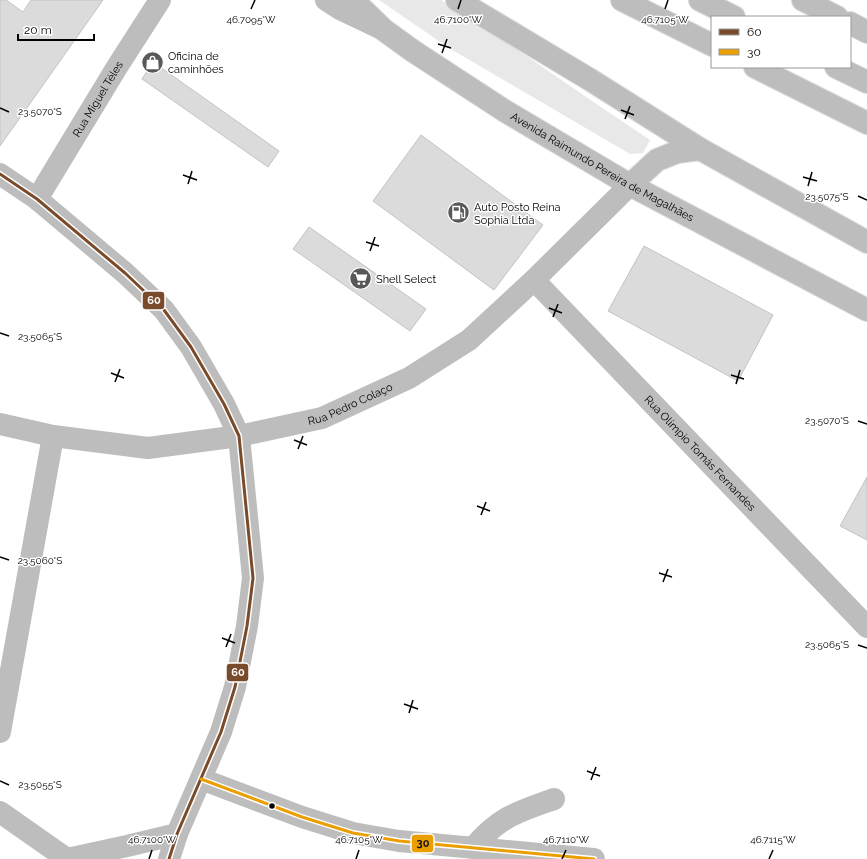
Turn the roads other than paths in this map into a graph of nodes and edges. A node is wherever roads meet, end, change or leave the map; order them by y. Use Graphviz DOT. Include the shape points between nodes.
graph roads {
  1 [pos="160,0"];
  2 [pos="326,0"];
  3 [pos="353,0"];
  4 [pos="457,0"];
  5 [pos="622,0"];
  6 [pos="700,0"];
  7 [pos="803,0"];
  8 [pos="732,16"];
  9 [pos="835,16"];
  10 [pos="851,24"];
  11 [pos="384,30"];
  12 [pos="867,32"];
  13 [pos="711,44"];
  14 [pos="757,68"];
  15 [pos="838,68"];
  16 [pos="867,82"];
  17 [pos="867,123"];
  18 [pos="700,149"];
  19 [pos="0,174"];
  20 [pos="630,185"];
  21 [pos="37,199"];
  22 [pos="867,242"];
  23 [pos="534,280"];
  24 [pos="867,310"];
  25 [pos="0,424"];
  26 [pos="53,436"];
  27 [pos="238,436"];
  28 [pos="867,627"];
  29 [pos="0,732"];
  30 [pos="201,779"];
  31 [pos="554,799"];
  32 [pos="0,812"];
  33 [pos="177,834"];
  34 [pos="473,848"];
  35 [pos="552,857"];
  36 [pos="67,859"];
  37 [pos="169,859"];
  38 [pos="594,859"];
  1 -- 21 [label="main road, Rua Miguel Téles"];
  2 -- 11 [label="main road"];
  3 -- 11 [label="main road, Avenida Raimundo Pereira de Magalhães"];
  4 -- 18 [label="main road"];
  5 -- 13 [label="main road"];
  6 -- 8 [label="main road"];
  7 -- 9 [label="main road"];
  10 -- 12 [label="main road"];
  11 -- 20 [label="main road, Avenida Raimundo Pereira de Magalhães" via="505,111"];
  14 -- 17 [label="main road"];
  15 -- 16 [label="main road"];
  18 -- 20 [label="main road, Rua Pedro Colaço" via="677,152 657,160"];
  18 -- 22 [label="main road"];
  19 -- 21 [label="main road"];
  20 -- 23 [label="main road, Rua Pedro Colaço"];
  20 -- 24 [label="main road, Avenida Raimundo Pereira de Magalhães"];
  21 -- 27 [label="main road" via="125,273 164,310 191,347 224,404"];
  23 -- 27 [label="main road, Rua Pedro Colaço" via="469,340 409,378 322,418"];
  23 -- 28 [label="main road, Rua Olímpio Tomás Fernandes"];
  25 -- 26 [label="main road, Rua Pedro Colaço"];
  26 -- 27 [label="main road, Rua Pedro Colaço" via="148,448"];
  26 -- 29 [label="main road"];
  27 -- 30 [label="main road" via="253,578 235,687 221,732"];
  30 -- 33 [label="main road"];
  30 -- 34 [label="main road" via="353,833 398,841"];
  31 -- 34 [label="main road" via="518,811 500,821"];
  32 -- 36 [label="main road"];
  33 -- 36 [label="main road"];
  33 -- 37 [label="main road"];
  34 -- 35 [label="main road"];
  35 -- 38 [label="main road"];
}
